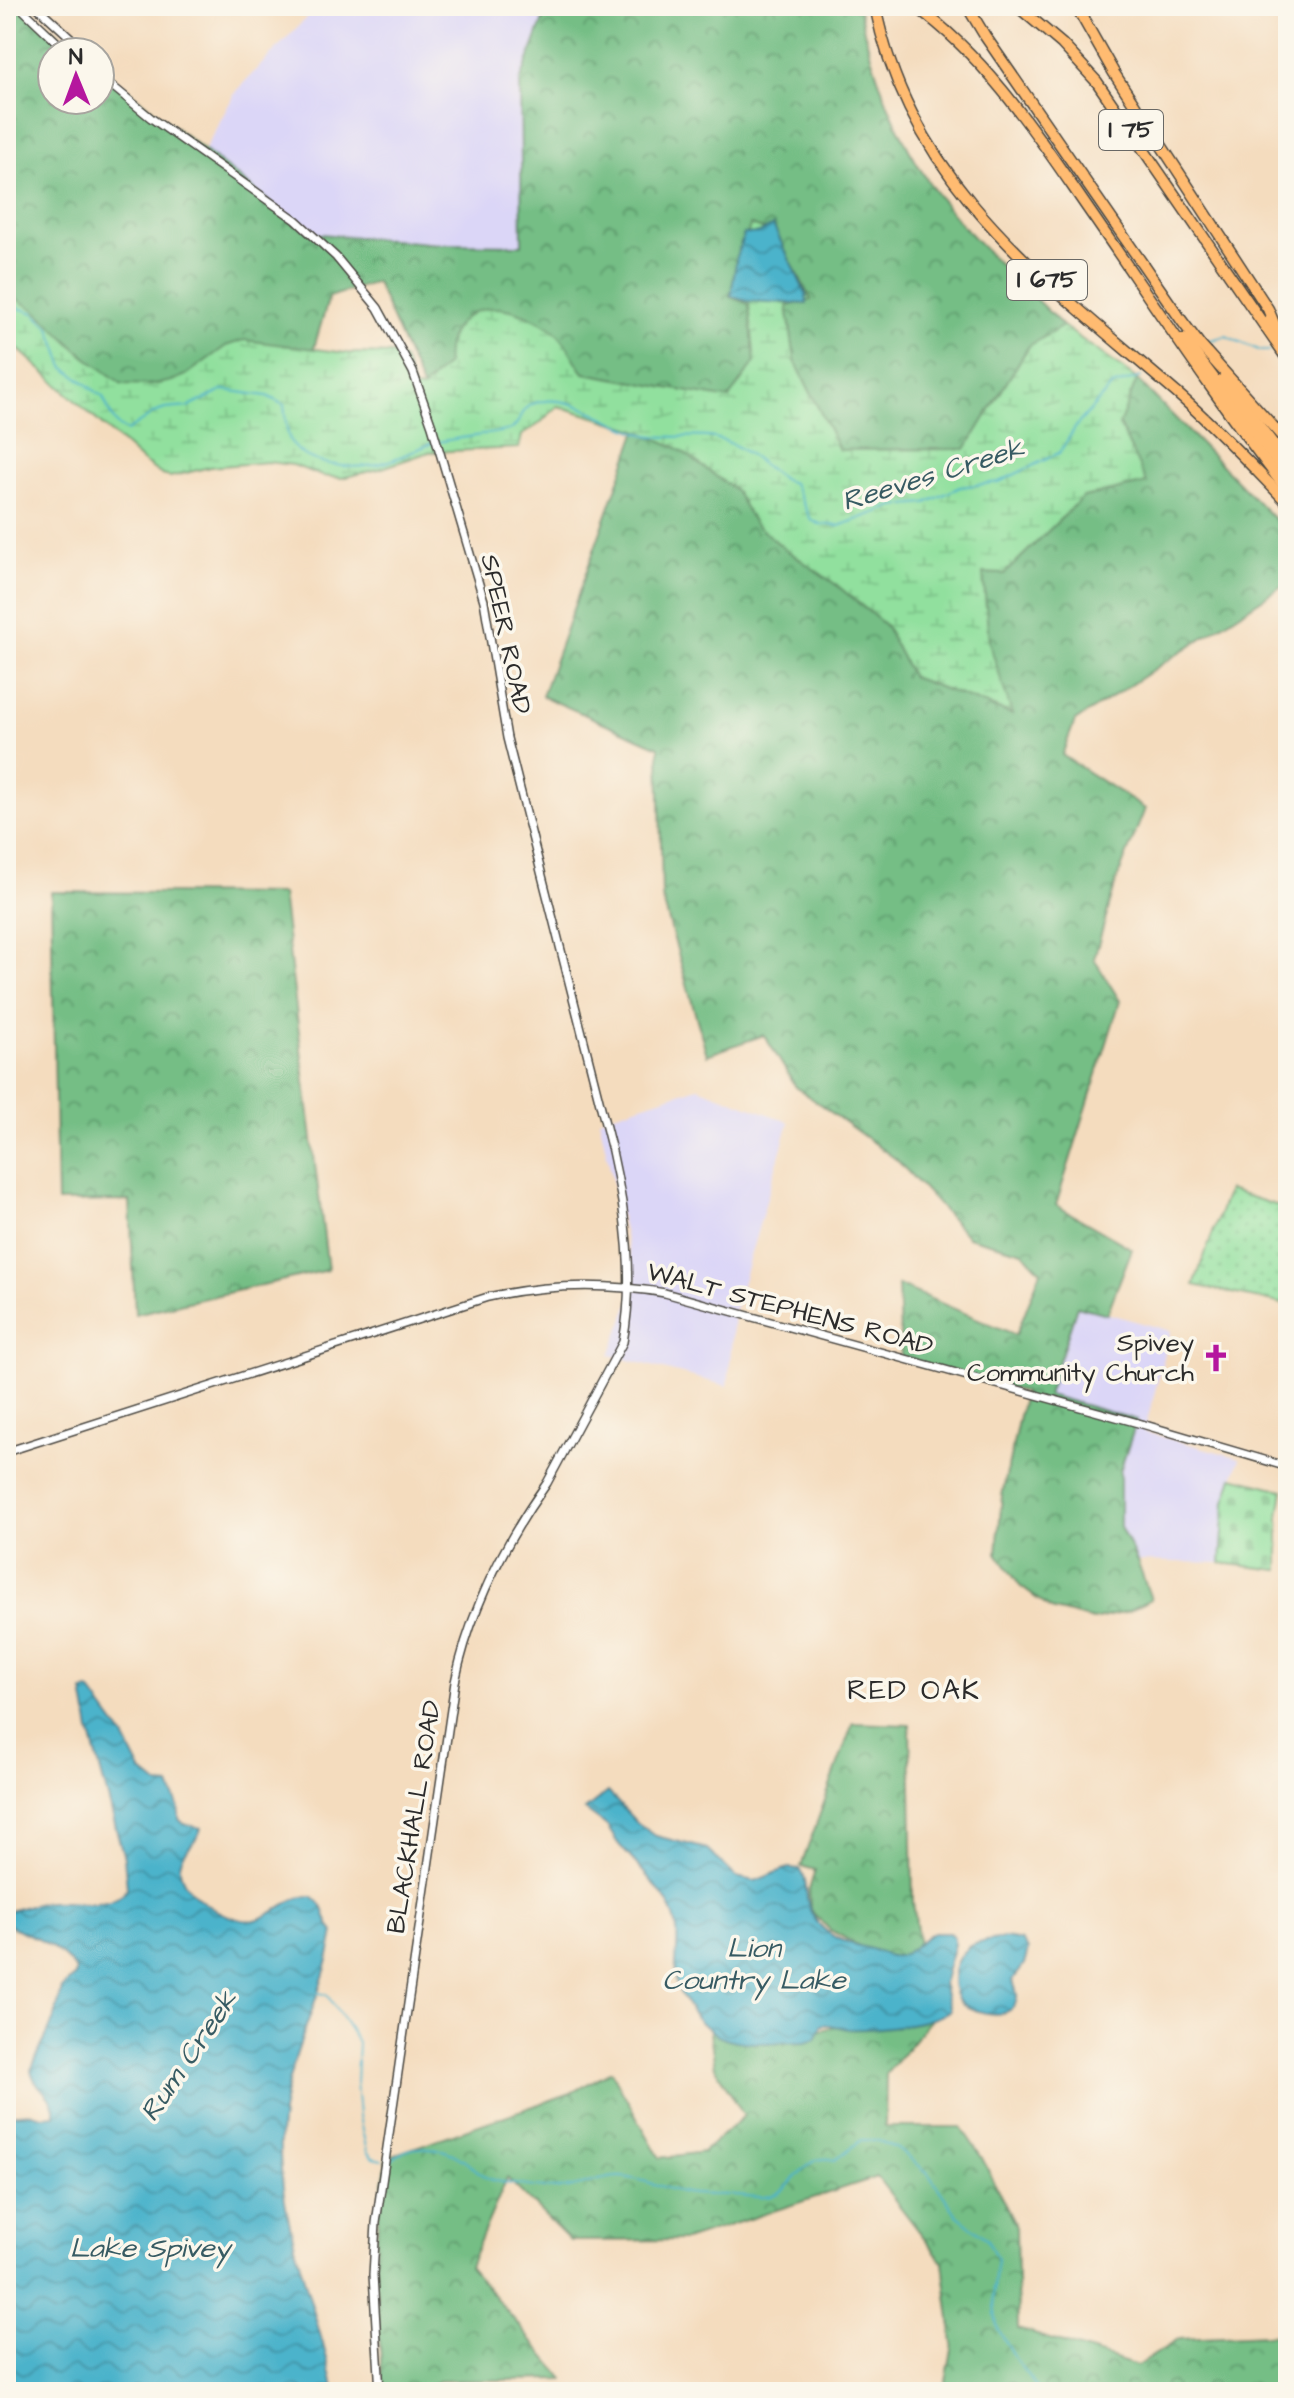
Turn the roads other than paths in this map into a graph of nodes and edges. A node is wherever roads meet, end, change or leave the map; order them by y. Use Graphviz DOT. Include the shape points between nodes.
graph roads {
  1 [pos="19,6"];
  2 [pos="36,6"];
  3 [pos="915,6"];
  4 [pos="967,6"];
  5 [pos="1017,6"];
  6 [pos="1076,6"];
  7 [pos="876,7"];
  8 [pos="50,36"];
  9 [pos="69,36"];
  10 [pos="116,89"];
  11 [pos="1227,269"];
  12 [pos="1163,317"];
  13 [pos="1273,321"];
  14 [pos="1288,343"];
  15 [pos="1288,360"];
  16 [pos="1221,372"];
  17 [pos="1288,443"];
  18 [pos="1288,463"];
  19 [pos="1288,476"];
  20 [pos="1288,491"];
  21 [pos="1288,503"];
  22 [pos="628,1287"];
  23 [pos="6,1452"];
  24 [pos="1288,1467"];
  25 [pos="380,2392"];
  1 -- 8 [label="street"];
  2 -- 9 [label="street"];
  3 -- 12 [label="highway" via="998,83"];
  4 -- 16 [label="highway"];
  5 -- 11 [label="highway, I 75" via="1097,82"];
  6 -- 13 [label="highway"];
  7 -- 21 [label="highway, I 675" via="886,52 908,108 968,201 1031,267 1214,427"];
  10 -- 22 [label="street, SPEER ROAD" via="296,220 336,257 378,308 413,372 484,601 507,738 620,1187"];
  11 -- 13 [label="highway, I 75"];
  11 -- 15 [label="highway"];
  12 -- 19 [label="highway" via="1193,348"];
  12 -- 20 [label="highway"];
  13 -- 14 [label="highway, I 75"];
  16 -- 17 [label="highway"];
  16 -- 18 [label="highway"];
  22 -- 23 [label="street, WALT STEPHENS ROAD" via="525,1289 488,1297"];
  22 -- 24 [label="street, WALT STEPHENS ROAD" via="693,1300"];
  22 -- 25 [label="street, BLACKHALL ROAD" via="623,1342 489,1581 464,1641 430,1837 376,2223 373,2275"];
}
